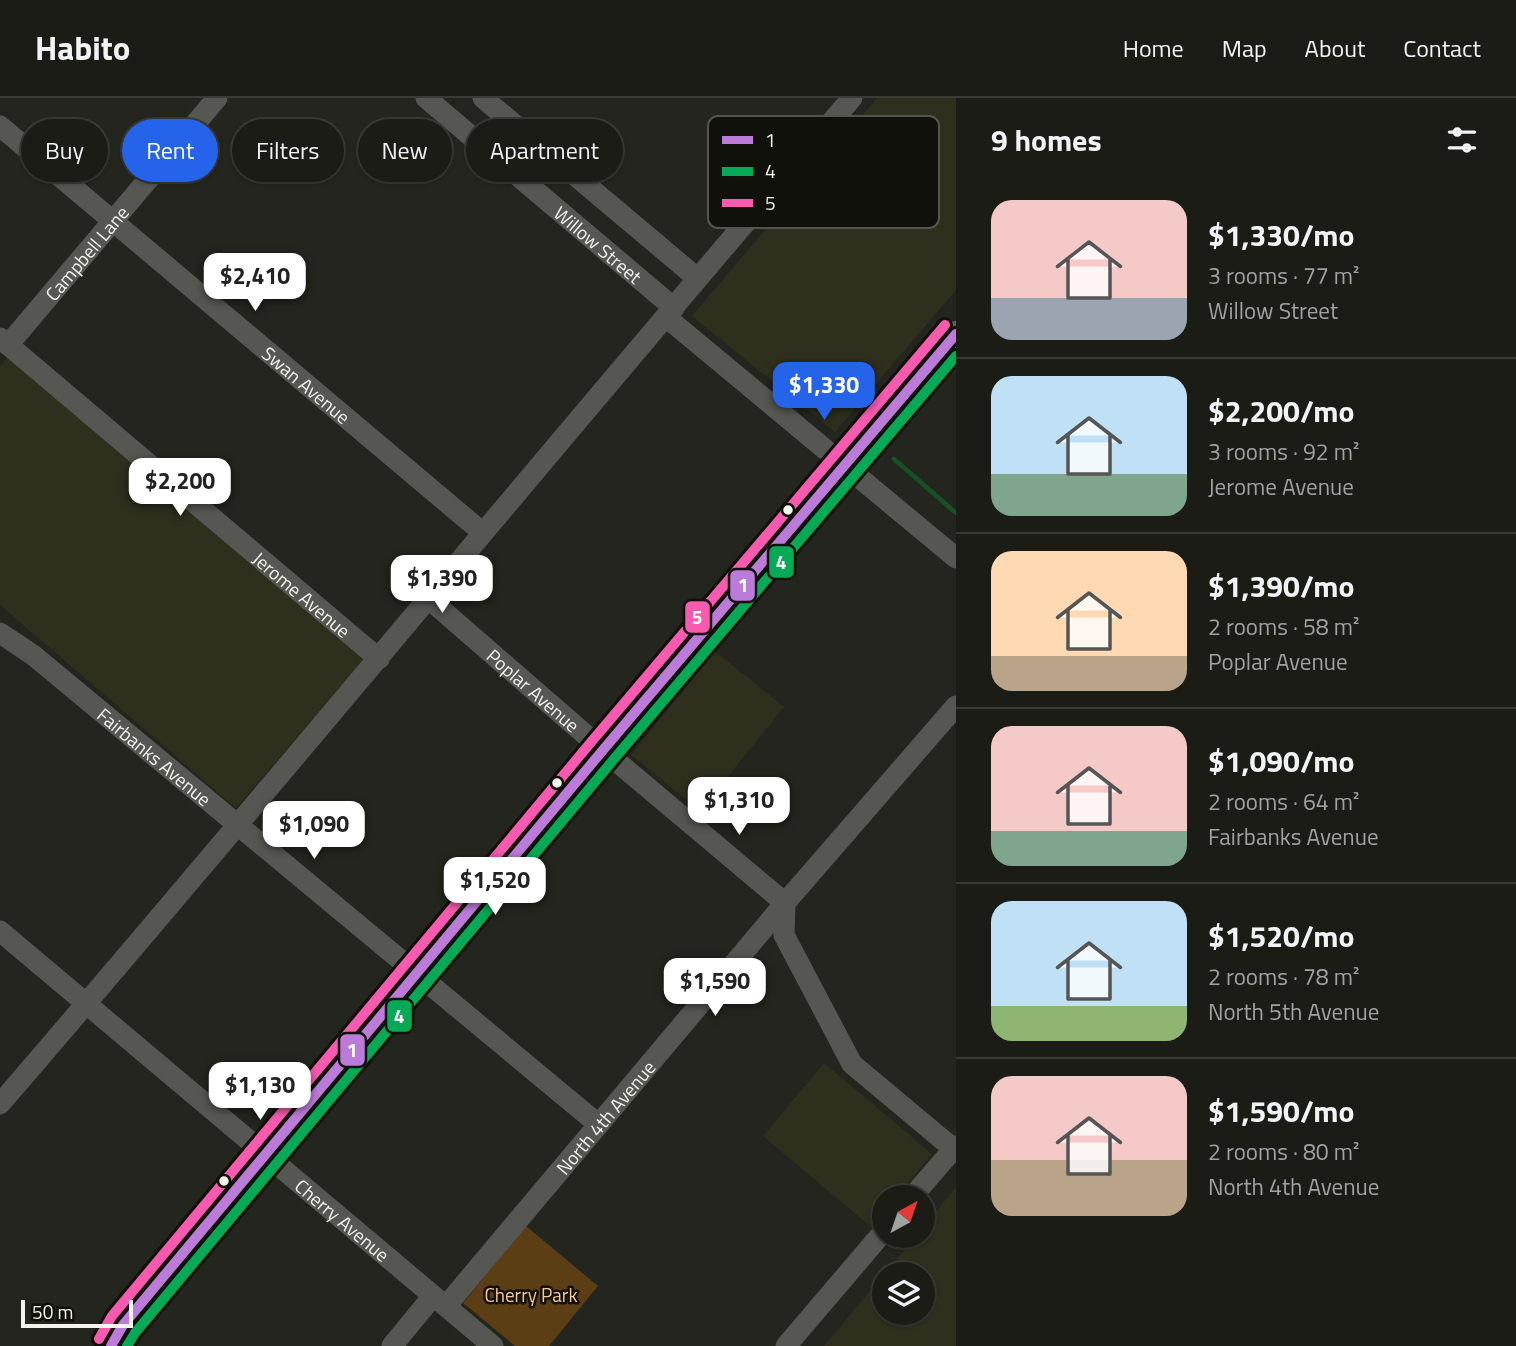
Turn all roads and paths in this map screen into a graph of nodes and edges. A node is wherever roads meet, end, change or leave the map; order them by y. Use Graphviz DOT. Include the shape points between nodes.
graph roads {
  1 [pos="218,98"];
  2 [pos="426,98"];
  3 [pos="483,98"];
  4 [pos="852,98"];
  5 [pos="836,116"];
  6 [pos="0,126"];
  7 [pos="113,221"];
  8 [pos="740,228"];
  9 [pos="697,278"];
  10 [pos="670,312"];
  11 [pos="956,334"];
  12 [pos="4,342"];
  13 [pos="845,467"];
  14 [pos="483,533"];
  15 [pos="956,558"];
  16 [pos="428,598"];
  17 [pos="0,634"];
  18 [pos="379,659"];
  19 [pos="956,706"];
  20 [pos="603,750"];
  21 [pos="239,826"];
  22 [pos="785,903"];
  23 [pos="0,931"];
  24 [pos="417,974"];
  25 [pos="86,1004"];
  26 [pos="0,1104"];
  27 [pos="598,1124"];
  28 [pos="955,1149"];
  29 [pos="266,1155"];
  30 [pos="923,1185"];
  31 [pos="872,1245"];
  32 [pos="440,1301"];
  33 [pos="111,1346"];
  34 [pos="392,1346"];
  35 [pos="493,1346"];
  36 [pos="786,1346"];
  1 -- 7 [label="street, Campbell Lane"];
  2 -- 10 [label="street, Willow Street"];
  3 -- 9 [label="street, Willow Street"];
  4 -- 5 [label="street"];
  6 -- 7 [label="street, Swan Avenue"];
  7 -- 12 [label="street, Campbell Lane"];
  7 -- 14 [label="street, Swan Avenue"];
  8 -- 9 [label="street"];
  9 -- 10 [label="street"];
  10 -- 13 [label="street, Willow Street"];
  10 -- 14 [label="street"];
  11 -- 13 [label="main road"];
  12 -- 18 [label="street, Jerome Avenue"];
  13 -- 15 [label="street, Willow Street"];
  13 -- 20 [label="main road"];
  14 -- 16 [label="street"];
  16 -- 18 [label="street"];
  16 -- 20 [label="street, Poplar Avenue"];
  17 -- 21 [label="street, Fairbanks Avenue" via="33,655"];
  18 -- 21 [label="street"];
  19 -- 22 [label="street, North 4th Avenue"];
  20 -- 22 [label="street, Poplar Avenue"];
  20 -- 24 [label="main road"];
  21 -- 24 [label="street, Fairbanks Avenue"];
  21 -- 25 [label="street"];
  22 -- 27 [label="street, North 4th Avenue"];
  22 -- 28 [label="street" via="783,935 852,1064"];
  23 -- 25 [label="street, Cherry Avenue"];
  24 -- 27 [label="street, Fairbanks Avenue"];
  24 -- 29 [label="main road"];
  25 -- 26 [label="street"];
  25 -- 29 [label="street, Cherry Avenue"];
  27 -- 32 [label="street, North 4th Avenue"];
  28 -- 30 [label="street"];
  29 -- 32 [label="street, Cherry Avenue"];
  29 -- 33 [label="main road" via="123,1325"];
  31 -- 36 [label="street"];
  32 -- 34 [label="street, North 4th Avenue"];
  32 -- 35 [label="street, Cherry Avenue"];
}
